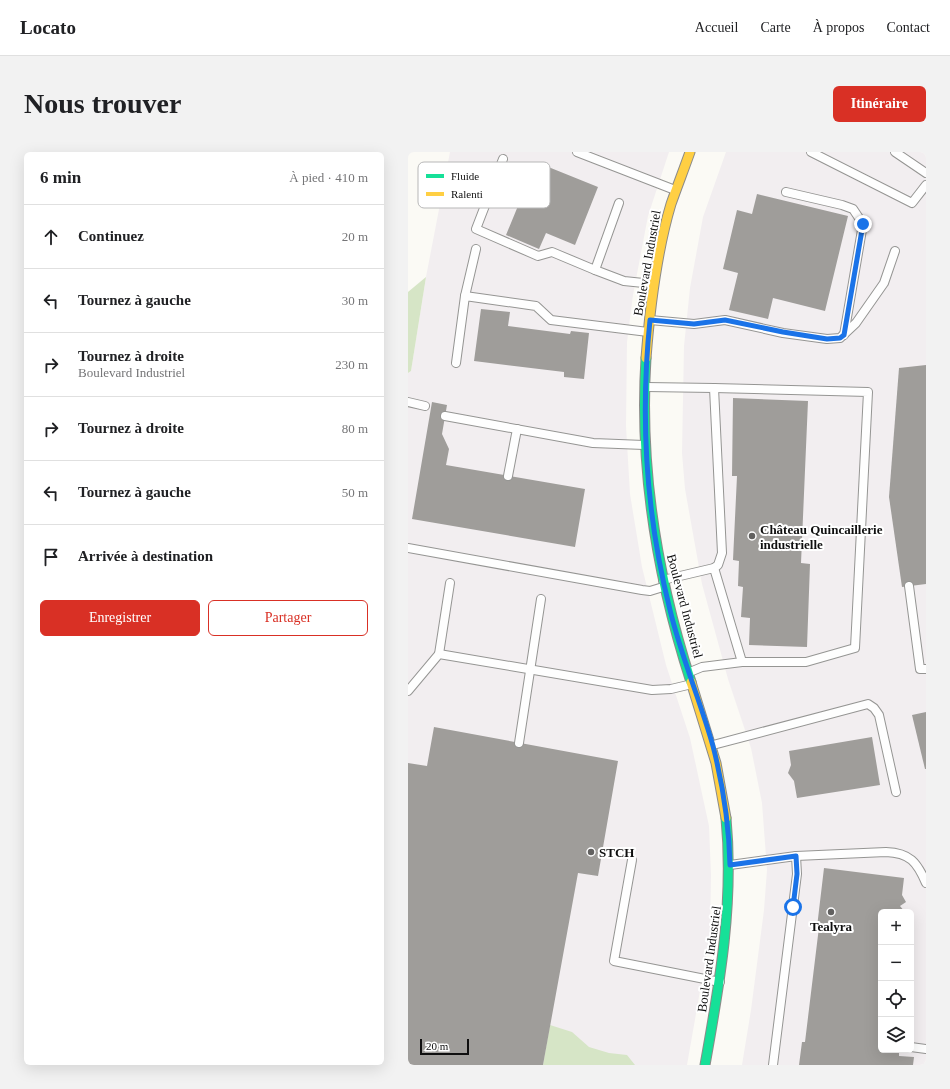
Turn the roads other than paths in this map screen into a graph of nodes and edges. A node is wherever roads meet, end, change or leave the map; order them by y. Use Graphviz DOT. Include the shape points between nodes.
graph roads {
  1 [pos="577,152"];
  2 [pos="690,152"];
  3 [pos="811,152"];
  4 [pos="895,152"];
  5 [pos="503,159"];
  6 [pos="502,162"];
  7 [pos="926,173"];
  8 [pos="926,185"];
  9 [pos="676,190"];
  10 [pos="786,192"];
  11 [pos="618,203"];
  12 [pos="484,208"];
  13 [pos="476,249"];
  14 [pos="895,251"];
  15 [pos="595,270"];
  16 [pos="654,284"];
  17 [pos="465,296"];
  18 [pos="650,320"];
  19 [pos="649,332"];
  20 [pos="844,335"];
  21 [pos="456,363"];
  22 [pos="646,387"];
  23 [pos="714,388"];
  24 [pos="408,402"];
  25 [pos="425,406"];
  26 [pos="445,416"];
  27 [pos="517,429"];
  28 [pos="646,445"];
  29 [pos="508,476"];
  30 [pos="408,548"];
  31 [pos="714,568"];
  32 [pos="450,583"];
  33 [pos="663,584"];
  34 [pos="909,586"];
  35 [pos="541,600"];
  36 [pos="439,654"];
  37 [pos="742,662"];
  38 [pos="926,669"];
  39 [pos="530,670"];
  40 [pos="689,672"];
  41 [pos="693,684"];
  42 [pos="408,691"];
  43 [pos="519,743"];
  44 [pos="713,745"];
  45 [pos="896,792"];
  46 [pos="796,856"];
  47 [pos="632,860"];
  48 [pos="730,865"];
  49 [pos="926,883"];
  50 [pos="721,982"];
  51 [pos="914,1047"];
  52 [pos="926,1048"];
  53 [pos="706,1065"];
  54 [pos="773,1065"];
  1 -- 9 [label="lane"];
  2 -- 9 [label="street, Boulevard Industriel"];
  3 -- 8 [label="lane" via="912,203"];
  4 -- 7 [label="lane"];
  5 -- 6 [label="lane"];
  9 -- 16 [label="street, Boulevard Industriel"];
  10 -- 20 [label="lane" via="853,209 863,224"];
  11 -- 15 [label="lane"];
  12 -- 15 [label="lane" via="476,230 538,256 552,252"];
  13 -- 17 [label="lane"];
  14 -- 20 [label="lane" via="884,282 856,323"];
  15 -- 16 [label="lane" via="624,282"];
  16 -- 18 [label="street, Boulevard Industriel"];
  17 -- 19 [label="lane" via="536,306 552,320"];
  17 -- 21 [label="lane"];
  18 -- 19 [label="street, Boulevard Industriel"];
  18 -- 20 [label="lane" via="694,324 725,320 827,339 840,338"];
  19 -- 22 [label="street, Boulevard Industriel"];
  22 -- 23 [label="lane"];
  22 -- 28 [label="street, Boulevard Industriel"];
  23 -- 31 [label="lane" via="722,553 721,560"];
  23 -- 37 [label="lane" via="868,392 855,648 806,662"];
  24 -- 25 [label="lane"];
  26 -- 27 [label="lane"];
  27 -- 28 [label="lane" via="593,443"];
  27 -- 29 [label="lane"];
  28 -- 33 [label="street, Boulevard Industriel" via="650,506"];
  30 -- 33 [label="lane" via="642,590 650,590"];
  31 -- 33 [label="lane"];
  31 -- 37 [label="lane"];
  32 -- 36 [label="lane"];
  33 -- 40 [label="street, Boulevard Industriel"];
  34 -- 38 [label="lane" via="920,669"];
  35 -- 39 [label="lane"];
  36 -- 39 [label="lane"];
  36 -- 42 [label="lane"];
  37 -- 40 [label="lane" via="702,667"];
  39 -- 41 [label="lane" via="652,690 671,690"];
  39 -- 43 [label="lane"];
  40 -- 41 [label="street, Boulevard Industriel"];
  41 -- 44 [label="street, Boulevard Industriel"];
  44 -- 45 [label="lane" via="868,704 879,715"];
  44 -- 48 [label="street, Boulevard Industriel" via="725,811"];
  46 -- 48 [label="lane"];
  46 -- 49 [label="lane" via="900,853 916,864"];
  46 -- 54 [label="lane" via="797,874"];
  47 -- 50 [label="lane" via="614,961"];
  48 -- 50 [label="street, Boulevard Industriel" via="728,925"];
  50 -- 53 [label="street, Boulevard Industriel"];
  51 -- 52 [label="lane"];
}
